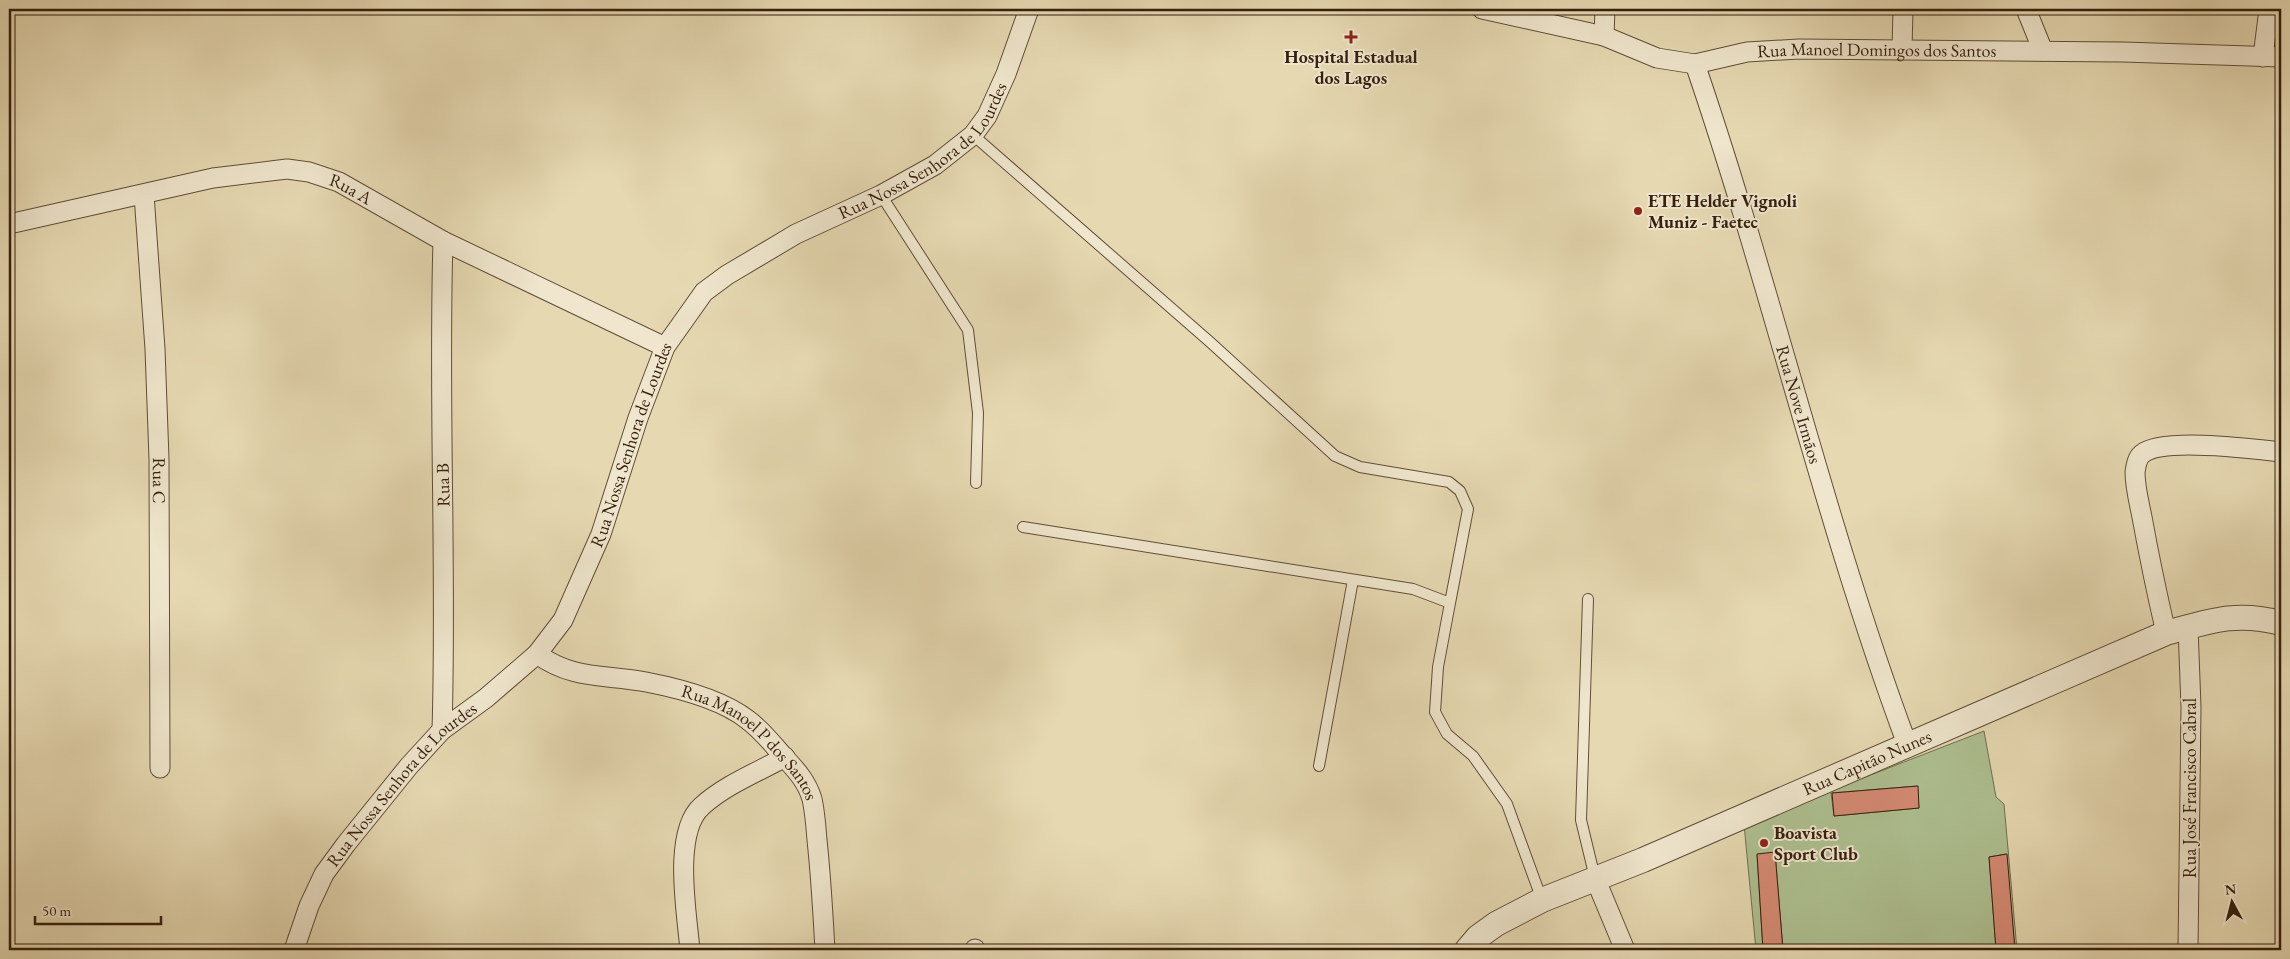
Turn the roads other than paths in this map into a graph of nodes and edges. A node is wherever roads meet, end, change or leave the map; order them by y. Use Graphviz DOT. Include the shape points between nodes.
graph roads {
  1 [pos="1029,9"];
  2 [pos="1482,9"];
  3 [pos="1605,9"];
  4 [pos="1903,9"];
  5 [pos="2026,9"];
  6 [pos="2269,9"];
  7 [pos="1604,36"];
  8 [pos="1902,49"];
  9 [pos="2043,51"];
  10 [pos="2272,57"];
  11 [pos="1695,64"];
  12 [pos="973,135"];
  13 [pos="144,195"];
  14 [pos="881,196"];
  15 [pos="9,224"];
  16 [pos="443,241"];
  17 [pos="665,347"];
  18 [pos="2281,452"];
  19 [pos="976,483"];
  20 [pos="1023,527"];
  21 [pos="1353,580"];
  22 [pos="1588,600"];
  23 [pos="1450,602"];
  24 [pos="2281,623"];
  25 [pos="2177,630"];
  26 [pos="537,654"];
  27 [pos="442,730"];
  28 [pos="1907,744"];
  29 [pos="784,757"];
  30 [pos="1319,766"];
  31 [pos="160,768"];
  32 [pos="1595,878"];
  33 [pos="1542,900"];
  34 [pos="294,950"];
  35 [pos="690,950"];
  36 [pos="825,950"];
  37 [pos="1467,950"];
  38 [pos="1625,950"];
  39 [pos="2188,950"];
  1 -- 12 [label="street, Rua Nossa Senhora de Lourdes" via="1006,74 987,116"];
  2 -- 7 [label="street, Rua Manoel Domingos dos Santos"];
  3 -- 7 [label="street"];
  4 -- 8 [label="street"];
  5 -- 9 [label="street"];
  6 -- 10 [label="street"];
  7 -- 11 [label="street, Rua Manoel Domingos dos Santos" via="1658,58"];
  8 -- 9 [label="street, Rua Manoel Domingos dos Santos"];
  8 -- 11 [label="street, Rua Manoel Domingos dos Santos" via="1747,52"];
  9 -- 10 [label="street, Rua Manoel Domingos dos Santos"];
  11 -- 28 [label="street, Rua Nove Irmãos" via="1724,148 1859,604"];
  12 -- 14 [label="street, Rua Nossa Senhora de Lourdes" via="935,165"];
  12 -- 23 [label="lane" via="1336,456 1360,467 1449,482 1460,491 1468,509"];
  13 -- 15 [label="street, Rua A"];
  13 -- 16 [label="street, Rua A" via="213,178 255,172 287,169 309,172 339,182"];
  13 -- 31 [label="street, Rua C" via="159,460"];
  14 -- 17 [label="street, Rua Nossa Senhora de Lourdes" via="796,234 727,275 704,292"];
  14 -- 19 [label="lane" via="968,330 978,413"];
  16 -- 17 [label="street, Rua A"];
  16 -- 27 [label="street, Rua B" via="440,342 444,564"];
  17 -- 26 [label="street, Rua Nossa Senhora de Lourdes" via="638,418 601,534 563,620"];
  18 -- 25 [label="street, Rua José Francisco Cabral" via="2223,446 2176,447 2153,449 2138,459 2135,472 2139,500"];
  20 -- 21 [label="lane"];
  21 -- 23 [label="lane" via="1413,589"];
  21 -- 30 [label="lane"];
  22 -- 32 [label="lane" via="1581,820"];
  23 -- 33 [label="lane" via="1438,667 1435,712 1447,734 1473,756 1507,804"];
  24 -- 25 [label="street, Rua Capitão Nunes" via="2257,617 2227,617"];
  25 -- 28 [label="street, Rua Capitão Nunes"];
  25 -- 39 [label="street, Rua José Francisco Cabral" via="2191,707"];
  26 -- 27 [label="street, Rua Nossa Senhora de Lourdes"];
  26 -- 29 [label="street, Rua Manoel P dos Santos" via="574,673 648,683 730,708 770,739"];
  27 -- 34 [label="street, Rua Nossa Senhora de Lourdes" via="409,766 324,874"];
  28 -- 32 [label="street, Rua Capitão Nunes"];
  29 -- 35 [label="street" via="701,806 688,826 684,853"];
  29 -- 36 [label="street, Rua Manoel P dos Santos" via="798,770 812,800"];
  32 -- 33 [label="street, Rua Capitão Nunes"];
  32 -- 38 [label="street"];
  33 -- 37 [label="street, Rua Capitão Nunes" via="1496,924"];
}
